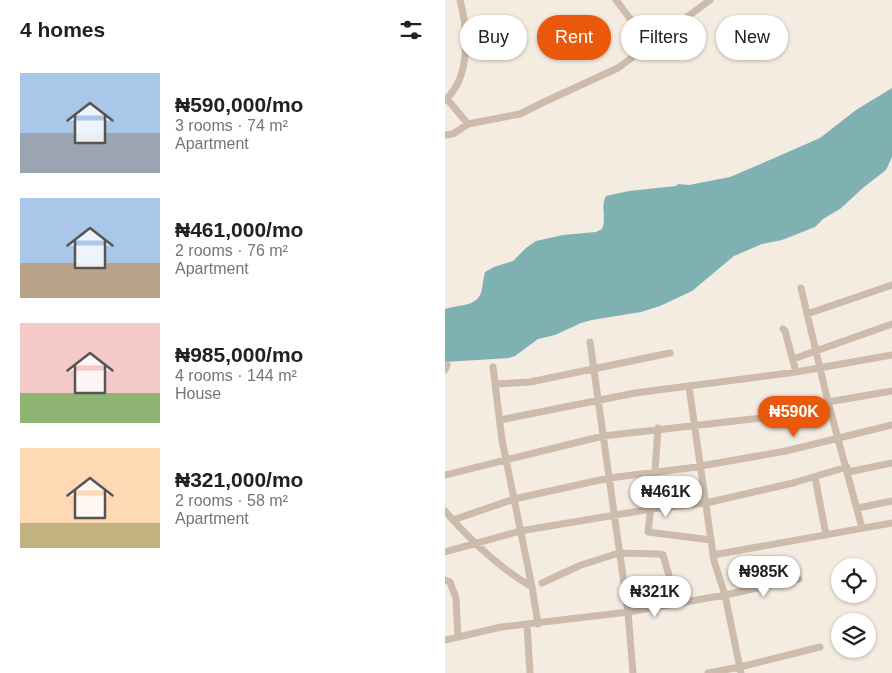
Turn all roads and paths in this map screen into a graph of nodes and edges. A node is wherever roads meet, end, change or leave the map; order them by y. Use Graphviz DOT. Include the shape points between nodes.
graph roads {
  1 [pos="460,0"];
  2 [pos="616,0"];
  3 [pos="710,0"];
  4 [pos="627,15"];
  5 [pos="690,15"];
  6 [pos="630,60"];
  7 [pos="446,99"];
  8 [pos="468,124"];
  9 [pos="445,135"];
  10 [pos="892,285"];
  11 [pos="801,288"];
  12 [pos="807,314"];
  13 [pos="892,324"];
  14 [pos="783,329"];
  15 [pos="590,342"];
  16 [pos="815,350"];
  17 [pos="670,353"];
  18 [pos="892,355"];
  19 [pos="793,358"];
  20 [pos="819,367"];
  21 [pos="493,368"];
  22 [pos="593,369"];
  23 [pos="796,372"];
  24 [pos="495,384"];
  25 [pos="689,387"];
  26 [pos="892,391"];
  27 [pos="598,401"];
  28 [pos="828,402"];
  29 [pos="499,420"];
  30 [pos="695,425"];
  31 [pos="892,425"];
  32 [pos="658,428"];
  33 [pos="603,436"];
  34 [pos="838,439"];
  35 [pos="506,459"];
  36 [pos="892,463"];
  37 [pos="700,465"];
  38 [pos="848,469"];
  39 [pos="655,472"];
  40 [pos="445,475"];
  41 [pos="815,477"];
  42 [pos="609,478"];
  43 [pos="514,499"];
  44 [pos="892,501"];
  45 [pos="706,503"];
  46 [pos="858,508"];
  47 [pos="651,509"];
  48 [pos="445,511"];
  49 [pos="614,515"];
  50 [pos="453,520"];
  51 [pos="892,523"];
  52 [pos="862,528"];
  53 [pos="520,532"];
  54 [pos="826,535"];
  55 [pos="711,540"];
  56 [pos="477,544"];
  57 [pos="445,552"];
  58 [pos="619,553"];
  59 [pos="713,555"];
  60 [pos="799,578"];
  61 [pos="445,580"];
  62 [pos="541,583"];
  63 [pos="532,587"];
  64 [pos="725,595"];
  65 [pos="677,602"];
  66 [pos="628,612"];
  67 [pos="538,624"];
  68 [pos="527,625"];
  69 [pos="458,637"];
  70 [pos="445,640"];
  71 [pos="820,647"];
  72 [pos="741,670"];
  73 [pos="530,673"];
  74 [pos="633,673"];
  75 [pos="708,673"];
  1 -- 7 [label="street" via="466,22 462,74 457,87"];
  2 -- 4 [label="street"];
  3 -- 5 [label="street"];
  6 -- 8 [label="street" via="520,114"];
  7 -- 8 [label="street"];
  8 -- 9 [label="street" via="453,134"];
  10 -- 12 [label="street"];
  11 -- 12 [label="street"];
  12 -- 16 [label="street"];
  13 -- 16 [label="street"];
  14 -- 19 [label="street"];
  15 -- 22 [label="street"];
  16 -- 19 [label="street"];
  16 -- 20 [label="street"];
  17 -- 22 [label="street"];
  18 -- 20 [label="street"];
  19 -- 23 [label="street"];
  20 -- 23 [label="street"];
  20 -- 28 [label="street"];
  21 -- 24 [label="street"];
  22 -- 24 [label="street" via="530,382"];
  22 -- 27 [label="street"];
  23 -- 25 [label="street"];
  24 -- 29 [label="street"];
  25 -- 27 [label="street"];
  25 -- 30 [label="street"];
  26 -- 28 [label="street"];
  27 -- 29 [label="street"];
  27 -- 33 [label="street"];
  28 -- 30 [label="street" via="761,418"];
  28 -- 34 [label="street"];
  29 -- 35 [label="street"];
  30 -- 32 [label="street"];
  30 -- 37 [label="street"];
  31 -- 34 [label="street"];
  32 -- 33 [label="street"];
  32 -- 39 [label="street"];
  33 -- 35 [label="street"];
  33 -- 42 [label="street"];
  34 -- 37 [label="street"];
  34 -- 38 [label="street"];
  35 -- 40 [label="street"];
  35 -- 43 [label="street"];
  36 -- 38 [label="street"];
  37 -- 39 [label="street"];
  37 -- 45 [label="street"];
  38 -- 41 [label="street"];
  38 -- 46 [label="street"];
  39 -- 42 [label="street"];
  39 -- 47 [label="street"];
  41 -- 45 [label="street"];
  41 -- 54 [label="street"];
  42 -- 43 [label="street"];
  42 -- 49 [label="street"];
  43 -- 50 [label="street"];
  43 -- 53 [label="street"];
  44 -- 46 [label="street"];
  45 -- 47 [label="street"];
  45 -- 55 [label="street"];
  46 -- 52 [label="street"];
  47 -- 49 [label="street"];
  47 -- 55 [label="street" via="648,532"];
  48 -- 50 [label="street"];
  49 -- 53 [label="street"];
  49 -- 58 [label="street"];
  50 -- 56 [label="street"];
  51 -- 52 [label="street"];
  52 -- 54 [label="street"];
  53 -- 56 [label="street"];
  53 -- 63 [label="street"];
  54 -- 59 [label="street"];
  55 -- 59 [label="street"];
  56 -- 57 [label="street"];
  56 -- 63 [label="street" via="505,570"];
  58 -- 62 [label="street"];
  58 -- 65 [label="street" via="663,555"];
  58 -- 66 [label="street"];
  59 -- 64 [label="street"];
  60 -- 64 [label="street"];
  61 -- 69 [label="street" via="450,582 456,598"];
  63 -- 67 [label="street"];
  64 -- 65 [label="street"];
  64 -- 72 [label="street"];
  65 -- 66 [label="street"];
  66 -- 67 [label="street"];
  66 -- 74 [label="street"];
  67 -- 68 [label="street"];
  68 -- 69 [label="street"];
  68 -- 73 [label="street"];
  69 -- 70 [label="street"];
  71 -- 72 [label="street"];
  72 -- 75 [label="street"];
}
